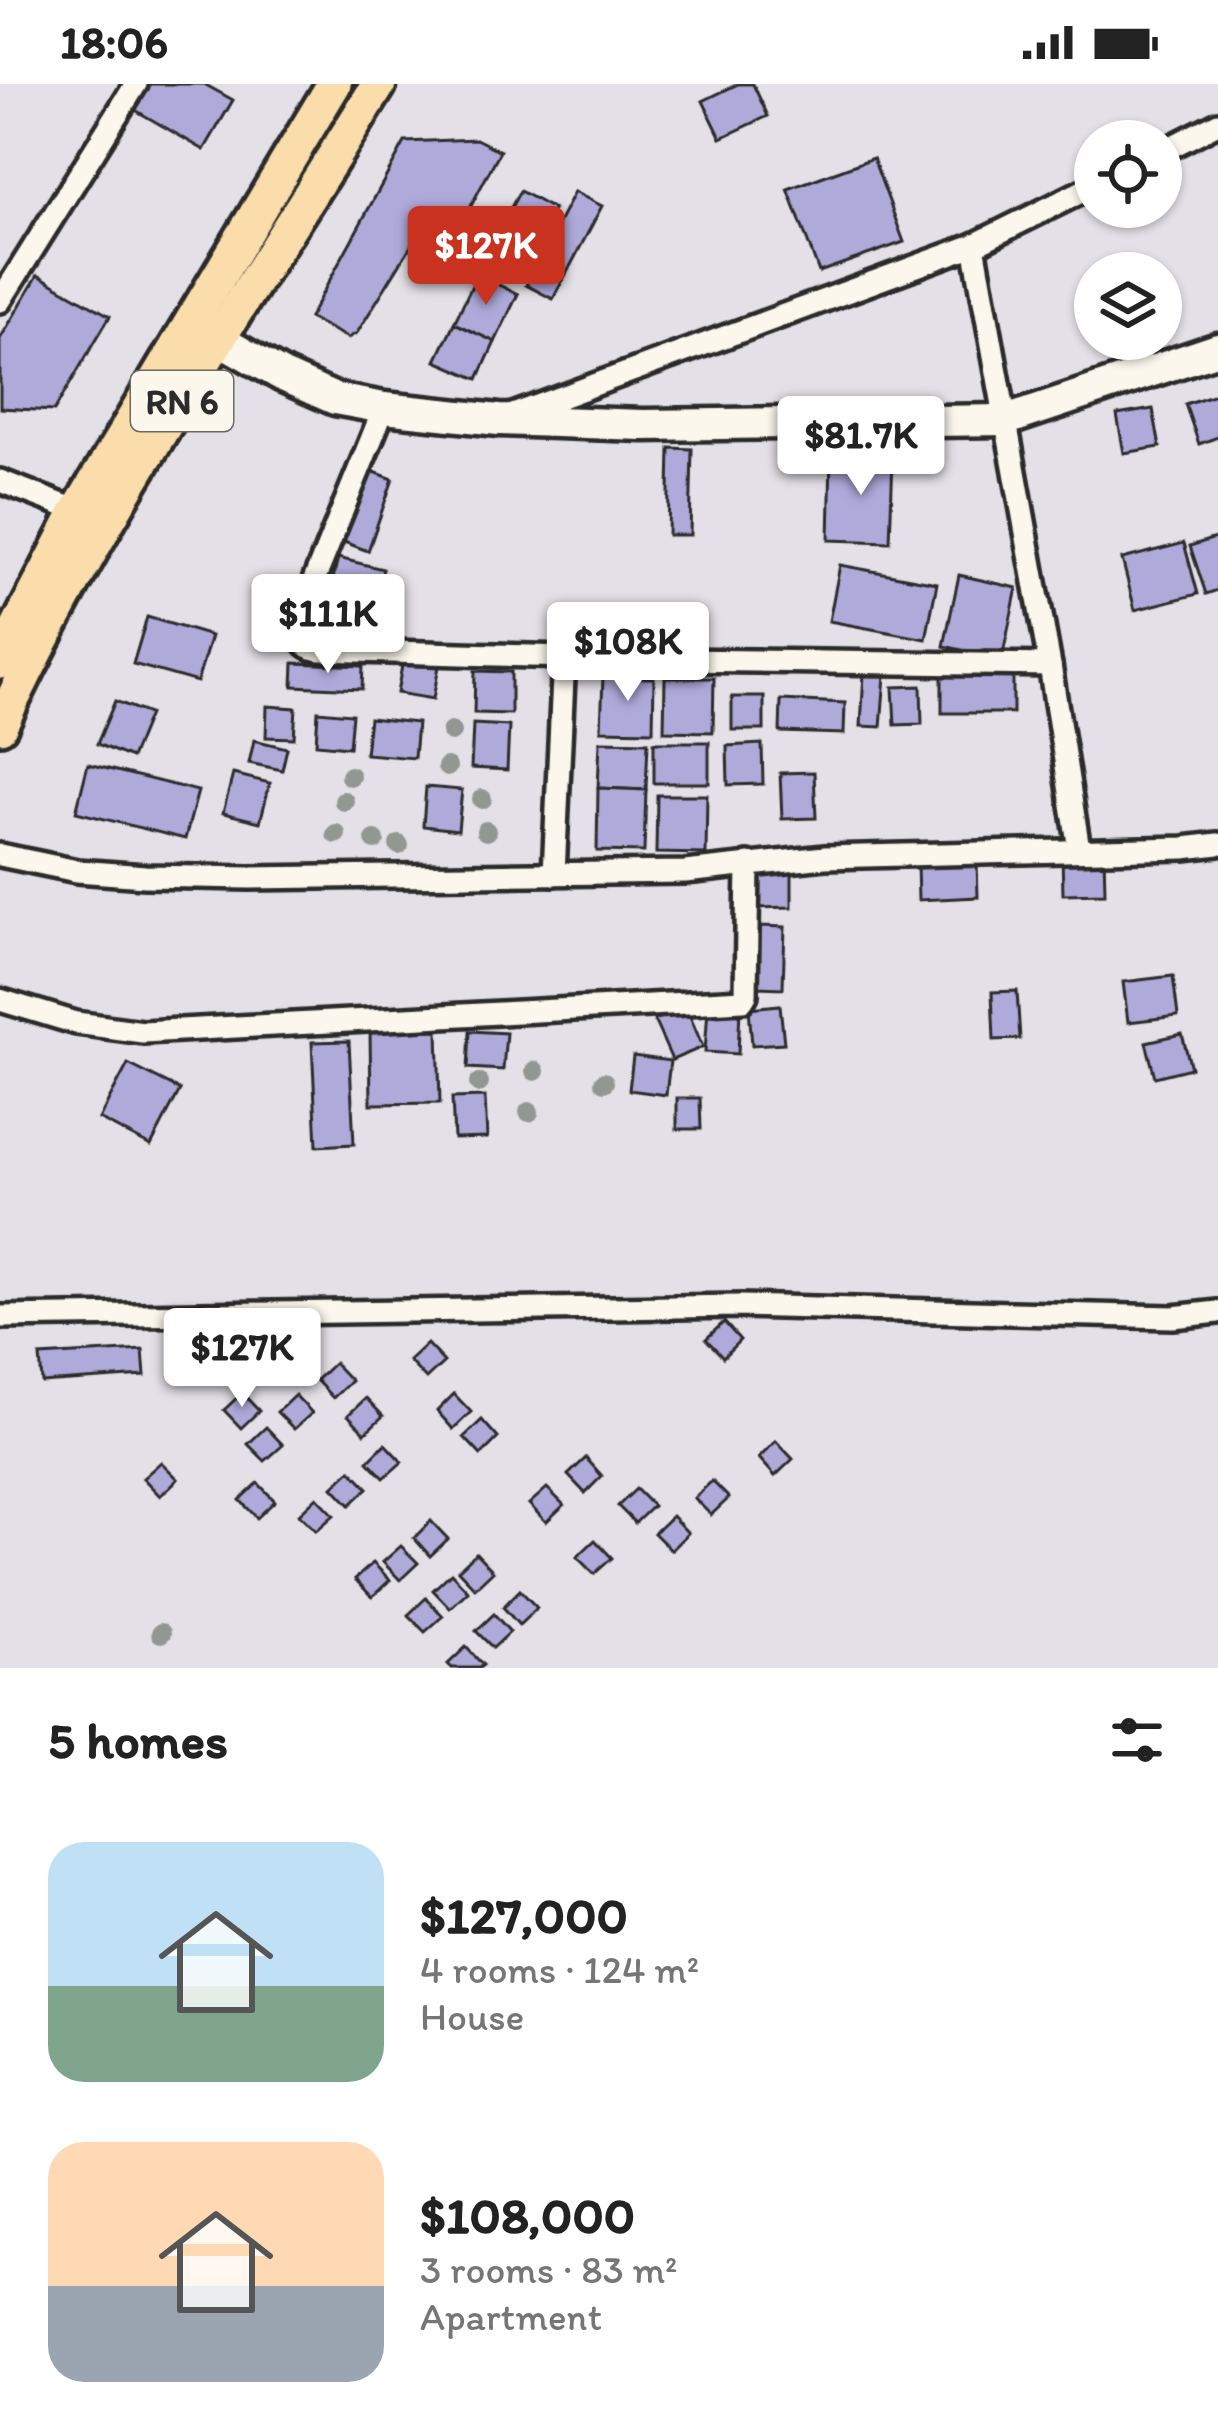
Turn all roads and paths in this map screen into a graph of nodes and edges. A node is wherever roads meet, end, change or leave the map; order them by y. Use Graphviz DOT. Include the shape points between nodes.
graph roads {
  1 [pos="136,84"];
  2 [pos="334,84"];
  3 [pos="379,84"];
  4 [pos="1218,123"];
  5 [pos="1182,141"];
  6 [pos="1074,195"];
  7 [pos="974,245"];
  8 [pos="8,273"];
  9 [pos="0,301"];
  10 [pos="220,340"];
  11 [pos="1218,349"];
  12 [pos="384,408"];
  13 [pos="500,420"];
  14 [pos="1006,420"];
  15 [pos="0,481"];
  16 [pos="94,516"];
  17 [pos="564,656"];
  18 [pos="0,662"];
  19 [pos="1050,665"];
  20 [pos="0,727"];
  21 [pos="1218,844"];
  22 [pos="1079,849"];
  23 [pos="0,855"];
  24 [pos="748,864"];
  25 [pos="554,874"];
  26 [pos="0,1000"];
  27 [pos="1218,1312"];
  28 [pos="0,1317"];
  1 -- 8 [label="street"];
  2 -- 16 [label="main road, RN 6"];
  3 -- 10 [label="main road, RN 6"];
  4 -- 5 [label="street"];
  6 -- 7 [label="street"];
  7 -- 13 [label="street"];
  7 -- 14 [label="street"];
  8 -- 9 [label="street"];
  10 -- 12 [label="street" via="335,399"];
  10 -- 16 [label="main road, RN 6"];
  11 -- 14 [label="street"];
  12 -- 13 [label="street"];
  12 -- 17 [label="street" via="315,578 305,645"];
  13 -- 14 [label="street"];
  14 -- 19 [label="street"];
  15 -- 16 [label="street"];
  16 -- 18 [label="main road, RN 6"];
  16 -- 20 [label="main road, RN 6"];
  17 -- 19 [label="street"];
  17 -- 25 [label="street"];
  19 -- 22 [label="street"];
  21 -- 22 [label="street"];
  22 -- 24 [label="street"];
  23 -- 25 [label="street" via="145,876"];
  24 -- 25 [label="street"];
  24 -- 26 [label="street" via="742,1000 143,1032"];
  27 -- 28 [label="street" via="741,1306"];
}
